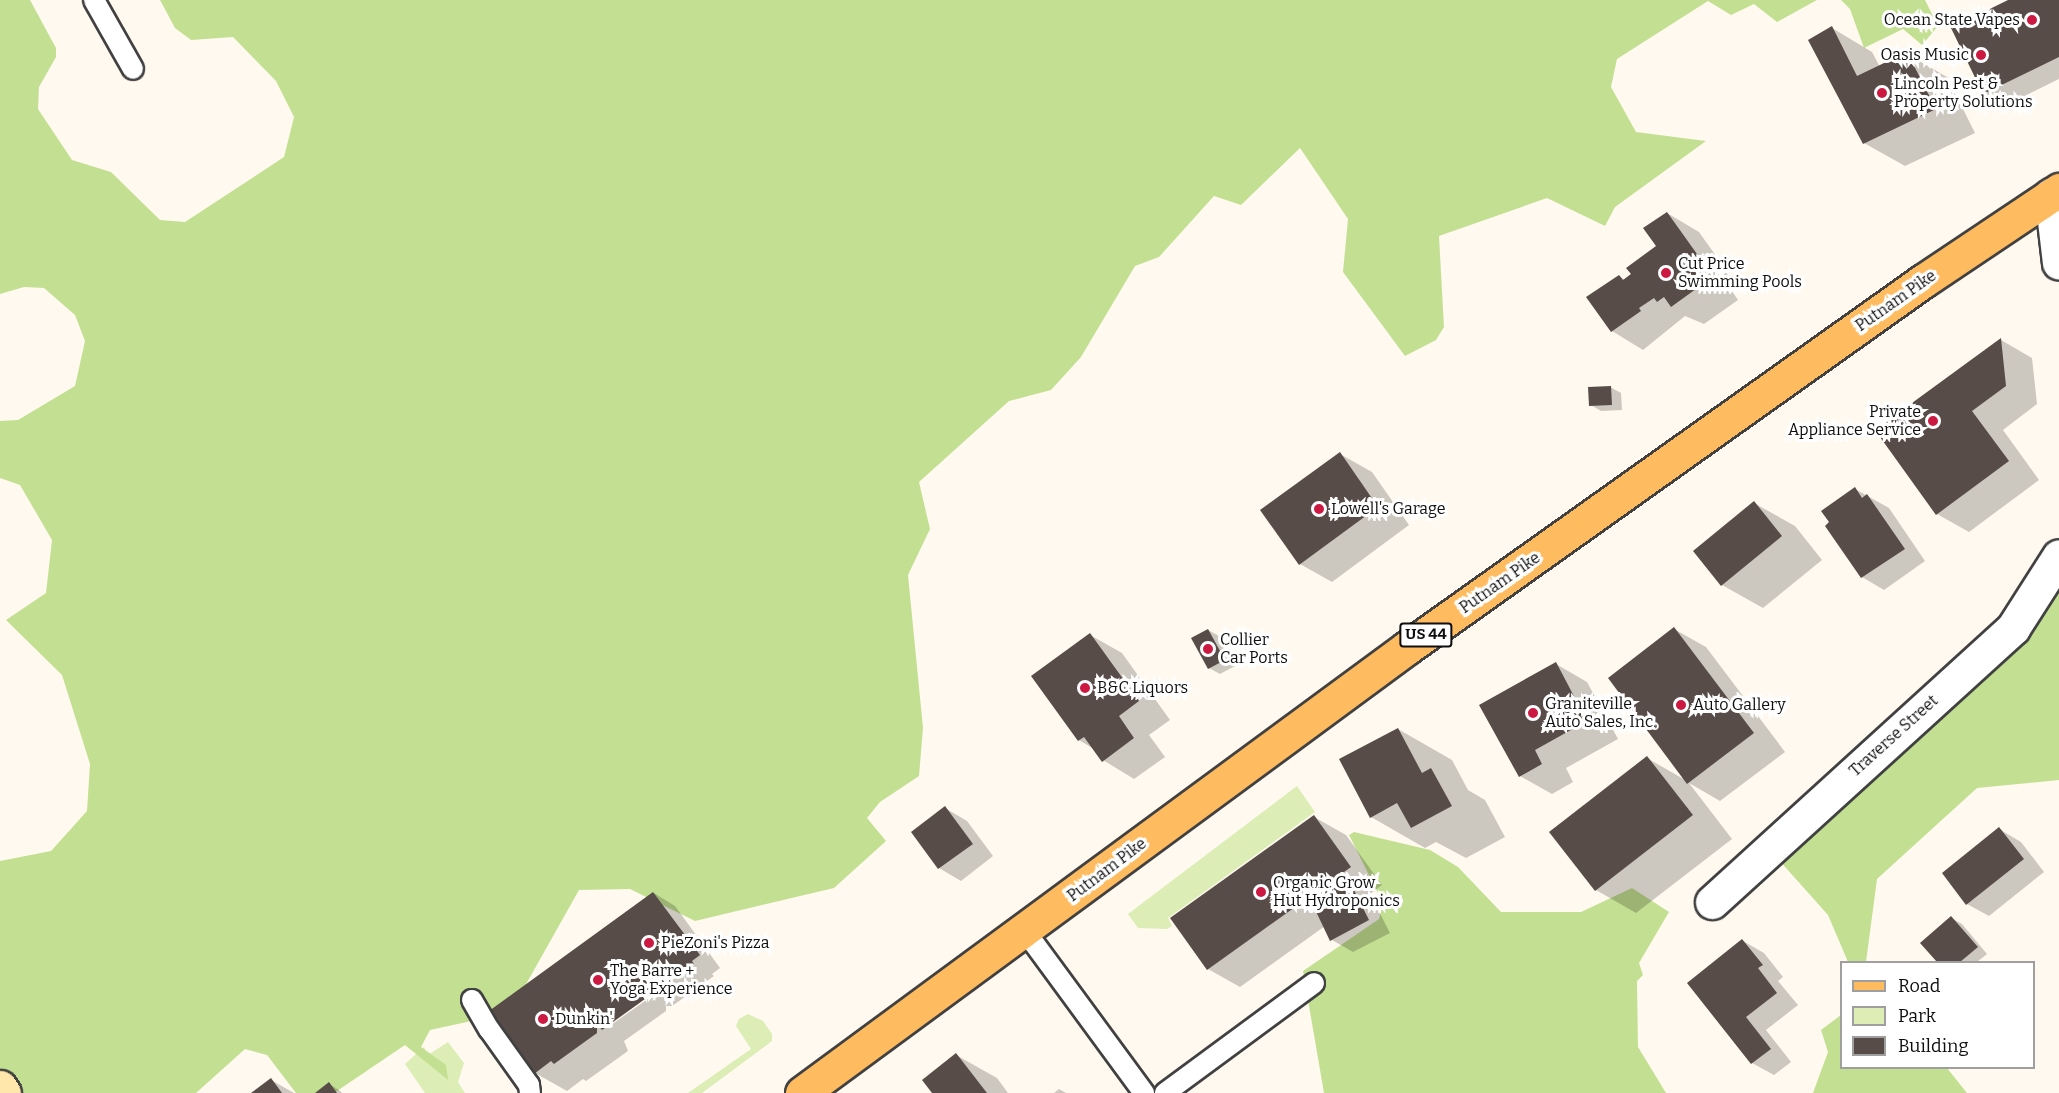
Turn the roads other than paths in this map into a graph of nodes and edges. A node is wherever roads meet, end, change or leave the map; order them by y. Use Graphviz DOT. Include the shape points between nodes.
graph roads {
  1 [pos="94,0"];
  2 [pos="133,69"];
  3 [pos="2055,192"];
  4 [pos="2059,263"];
  5 [pos="2059,556"];
  6 [pos="1712,902"];
  7 [pos="1025,931"];
  8 [pos="1314,983"];
  9 [pos="472,1000"];
  10 [pos="0,1087"];
  11 [pos="4,1093"];
  12 [pos="530,1093"];
  13 [pos="802,1093"];
  14 [pos="1144,1093"];
  15 [pos="1165,1093"];
  1 -- 2 [label="lane"];
  3 -- 4 [label="street"];
  3 -- 7 [label="main road, Putnam Pike / US 44" via="1408,647"];
  5 -- 6 [label="street, Traverse Street" via="2013,628"];
  7 -- 13 [label="main road, Putnam Pike / US 44"];
  7 -- 14 [label="lane"];
  8 -- 15 [label="lane"];
  9 -- 12 [label="lane" via="529,1085"];
  10 -- 11 [label="main road"];
}
